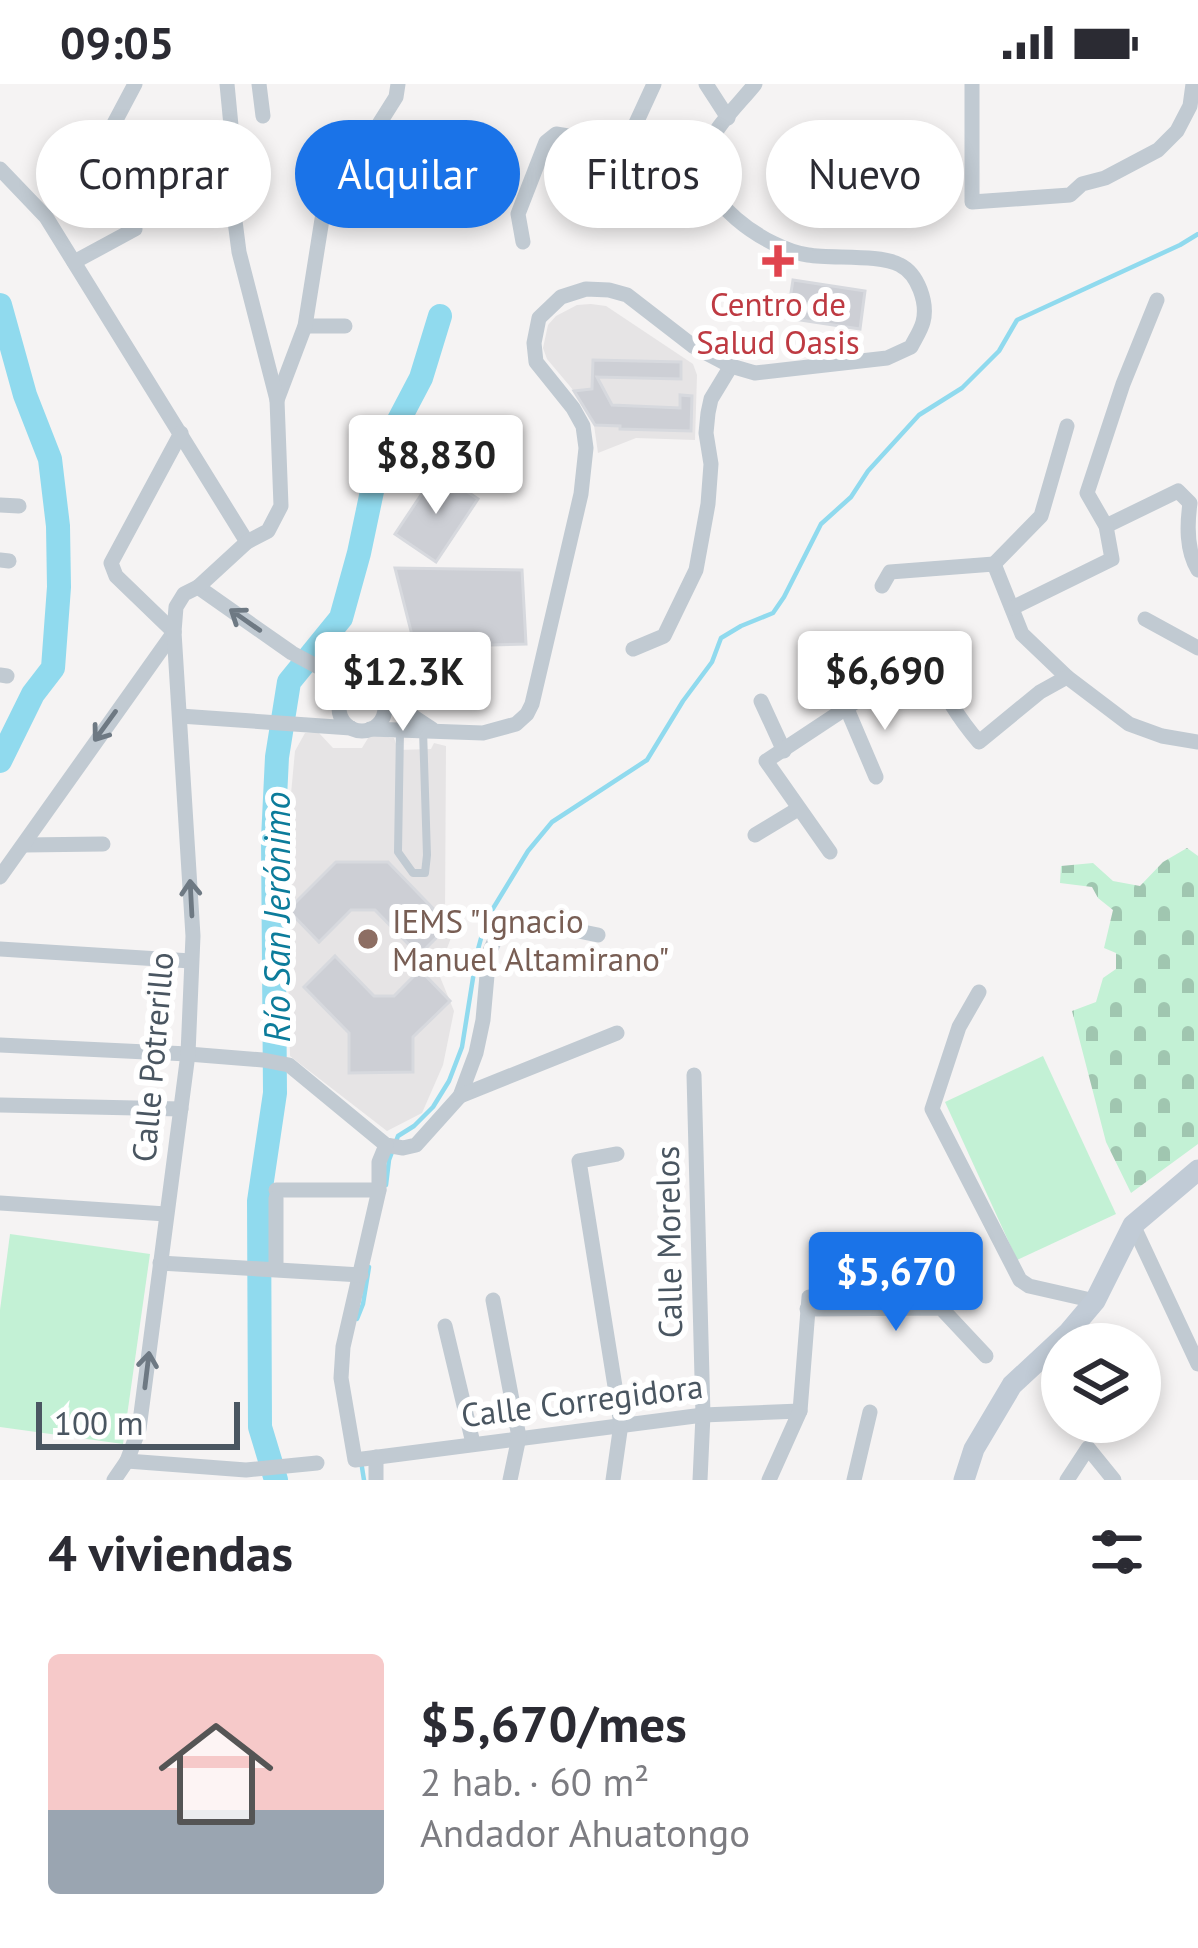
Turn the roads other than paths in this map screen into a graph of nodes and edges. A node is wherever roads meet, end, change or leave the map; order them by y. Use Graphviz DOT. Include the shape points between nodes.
graph roads {
  1 [pos="135,84"];
  2 [pos="227,84"];
  3 [pos="259,84"];
  4 [pos="398,84"];
  5 [pos="653,84"];
  6 [pos="706,84"];
  7 [pos="754,84"];
  8 [pos="972,84"];
  9 [pos="1193,84"];
  10 [pos="263,116"];
  11 [pos="728,118"];
  12 [pos="116,120"];
  13 [pos="0,169"];
  14 [pos="135,230"];
  15 [pos="523,242"];
  16 [pos="74,262"];
  17 [pos="1157,300"];
  18 [pos="305,326"];
  19 [pos="345,326"];
  20 [pos="731,366"];
  21 [pos="277,400"];
  22 [pos="1066,426"];
  23 [pos="181,433"];
  24 [pos="0,505"];
  25 [pos="19,506"];
  26 [pos="1106,526"];
  27 [pos="248,542"];
  28 [pos="994,563"];
  29 [pos="1198,570"];
  30 [pos="882,586"];
  31 [pos="198,587"];
  32 [pos="1012,608"];
  33 [pos="1145,619"];
  34 [pos="174,632"];
  35 [pos="1198,648"];
  36 [pos="633,649"];
  37 [pos="1066,677"];
  38 [pos="354,686"];
  39 [pos="382,696"];
  40 [pos="761,700"];
  41 [pos="847,709"];
  42 [pos="180,716"];
  43 [pos="351,728"];
  44 [pos="370,729"];
  45 [pos="400,729"];
  46 [pos="429,730"];
  47 [pos="1198,742"];
  48 [pos="784,751"];
  49 [pos="876,777"];
  50 [pos="798,808"];
  51 [pos="755,835"];
  52 [pos="103,844"];
  53 [pos="25,845"];
  54 [pos="830,851"];
  55 [pos="0,877"];
  56 [pos="598,935"];
  57 [pos="0,950"];
  58 [pos="191,961"];
  59 [pos="980,992"];
  60 [pos="617,1033"];
  61 [pos="0,1045"];
  62 [pos="188,1054"];
  63 [pos="694,1075"];
  64 [pos="460,1096"];
  65 [pos="0,1105"];
  66 [pos="181,1109"];
  67 [pos="392,1146"];
  68 [pos="617,1154"];
  69 [pos="1198,1170"];
  70 [pos="379,1190"];
  71 [pos="0,1203"];
  72 [pos="166,1214"];
  73 [pos="1132,1225"];
  74 [pos="160,1263"];
  75 [pos="273,1269"];
  76 [pos="361,1275"];
  77 [pos="493,1300"];
  78 [pos="1095,1301"];
  79 [pos="445,1326"];
  80 [pos="986,1356"];
  81 [pos="1198,1364"];
  82 [pos="800,1411"];
  83 [pos="869,1412"];
  84 [pos="703,1415"];
  85 [pos="620,1424"];
  86 [pos="519,1437"];
  87 [pos="472,1444"];
  88 [pos="369,1458"];
  89 [pos="127,1461"];
  90 [pos="317,1462"];
  91 [pos="182,1473"];
  92 [pos="114,1480"];
  93 [pos="376,1480"];
  94 [pos="510,1480"];
  95 [pos="613,1480"];
  96 [pos="700,1480"];
  97 [pos="769,1480"];
  98 [pos="854,1480"];
  99 [pos="964,1480"];
  100 [pos="1067,1480"];
  101 [pos="1114,1480"];
  1 -- 12 [label="street"];
  2 -- 21 [label="street" via="239,252"];
  3 -- 10 [label="street"];
  4 -- 18 [label="street" via="322,213"];
  5 -- 15 [label="street" via="631,134 611,143 556,134 546,142 518,214"];
  6 -- 11 [label="street"];
  7 -- 11 [label="street"];
  8 -- 9 [label="street" via="972,202 1070,195 1158,150 1177,131"];
  11 -- 20 [label="street" via="703,158 710,187 729,212 782,248 902,266 920,287 925,318 911,347 887,358 755,373"];
  13 -- 16 [label="street" via="46,217"];
  14 -- 16 [label="street"];
  16 -- 23 [label="street"];
  17 -- 26 [label="street" via="1087,493"];
  18 -- 19 [label="street"];
  18 -- 21 [label="street"];
  20 -- 36 [label="street" via="707,413 711,464 696,570 664,636"];
  20 -- 46 [label="street" via="609,290 561,297 539,318 536,362 573,408 586,448 537,688 527,714 506,729"];
  21 -- 27 [label="street" via="281,506 268,531"];
  22 -- 28 [label="street" via="1041,516"];
  23 -- 27 [label="street"];
  23 -- 34 [label="street" via="111,563"];
  24 -- 25 [label="street"];
  26 -- 29 [label="street" via="1178,491 1190,503"];
  26 -- 32 [label="street" via="1112,560"];
  27 -- 31 [label="street"];
  28 -- 30 [label="street" via="890,572"];
  28 -- 32 [label="street"];
  31 -- 34 [label="street" via="176,607"];
  38 -- 31 [label="street, one-way"];
  32 -- 37 [label="street" via="1022,634"];
  33 -- 35 [label="street"];
  34 -- 42 [label="street, Calle Potrerillo"];
  34 -- 53 [label="street, one-way"];
  37 -- 41 [label="street" via="979,742 930,662"];
  37 -- 47 [label="street" via="1129,724"];
  38 -- 39 [label="street"];
  38 -- 43 [label="street" via="339,703"];
  39 -- 44 [label="street" via="385,712"];
  39 -- 46 [label="street"];
  40 -- 48 [label="street"];
  41 -- 48 [label="street"];
  41 -- 49 [label="street"];
  42 -- 43 [label="street"];
  58 -- 42 [label="street, Calle Potrerillo, one-way"];
  43 -- 44 [label="street"];
  44 -- 45 [label="street"];
  45 -- 46 [label="street"];
  45 -- 46 [label="lane" via="398,852 413,873 425,874"];
  48 -- 50 [label="street" via="766,761"];
  50 -- 51 [label="street"];
  50 -- 54 [label="street"];
  52 -- 53 [label="street"];
  53 -- 55 [label="street"];
  56 -- 64 [label="street" via="519,919 500,929"];
  57 -- 58 [label="street"];
  58 -- 62 [label="street, Calle Potrerillo"];
  59 -- 78 [label="street" via="959,1027 932,1109 1020,1280"];
  60 -- 64 [label="street"];
  61 -- 62 [label="street"];
  62 -- 66 [label="street, Calle Potrerillo"];
  62 -- 67 [label="street" via="289,1065"];
  63 -- 84 [label="street, Calle Morelos"];
  64 -- 67 [label="street" via="416,1145"];
  65 -- 66 [label="street"];
  66 -- 72 [label="street, Calle Potrerillo"];
  67 -- 70 [label="street" via="379,1162"];
  68 -- 85 [label="street" via="579,1161"];
  69 -- 73 [label="street"];
  70 -- 75 [label="street" via="276,1194"];
  70 -- 76 [label="street"];
  71 -- 72 [label="street"];
  72 -- 74 [label="street, Calle Potrerillo"];
  73 -- 78 [label="street"];
  73 -- 81 [label="street"];
  74 -- 75 [label="street"];
  89 -- 74 [label="street, Calle Potrerillo, one-way" via="139,1429"];
  75 -- 76 [label="street"];
  76 -- 88 [label="street" via="341,1378"];
  77 -- 86 [label="street"];
  78 -- 99 [label="street" via="1012,1384"];
  79 -- 87 [label="street"];
  80 -- 82 [label="street" via="941,1308 808,1303"];
  82 -- 84 [label="street, Calle Corregidora"];
  82 -- 97 [label="street"];
  83 -- 98 [label="street"];
  84 -- 85 [label="street, Calle Corregidora"];
  84 -- 96 [label="street, Calle Morelos"];
  85 -- 86 [label="street, Calle Corregidora"];
  85 -- 95 [label="street"];
  86 -- 87 [label="street, Calle Corregidora"];
  86 -- 94 [label="street"];
  87 -- 88 [label="street, Calle Corregidora"];
  88 -- 93 [label="street"];
  89 -- 91 [label="street"];
  89 -- 92 [label="street, Calle Potrerillo"];
  90 -- 91 [label="street"];
  100 -- 101 [label="street" via="1088,1448"];
}
